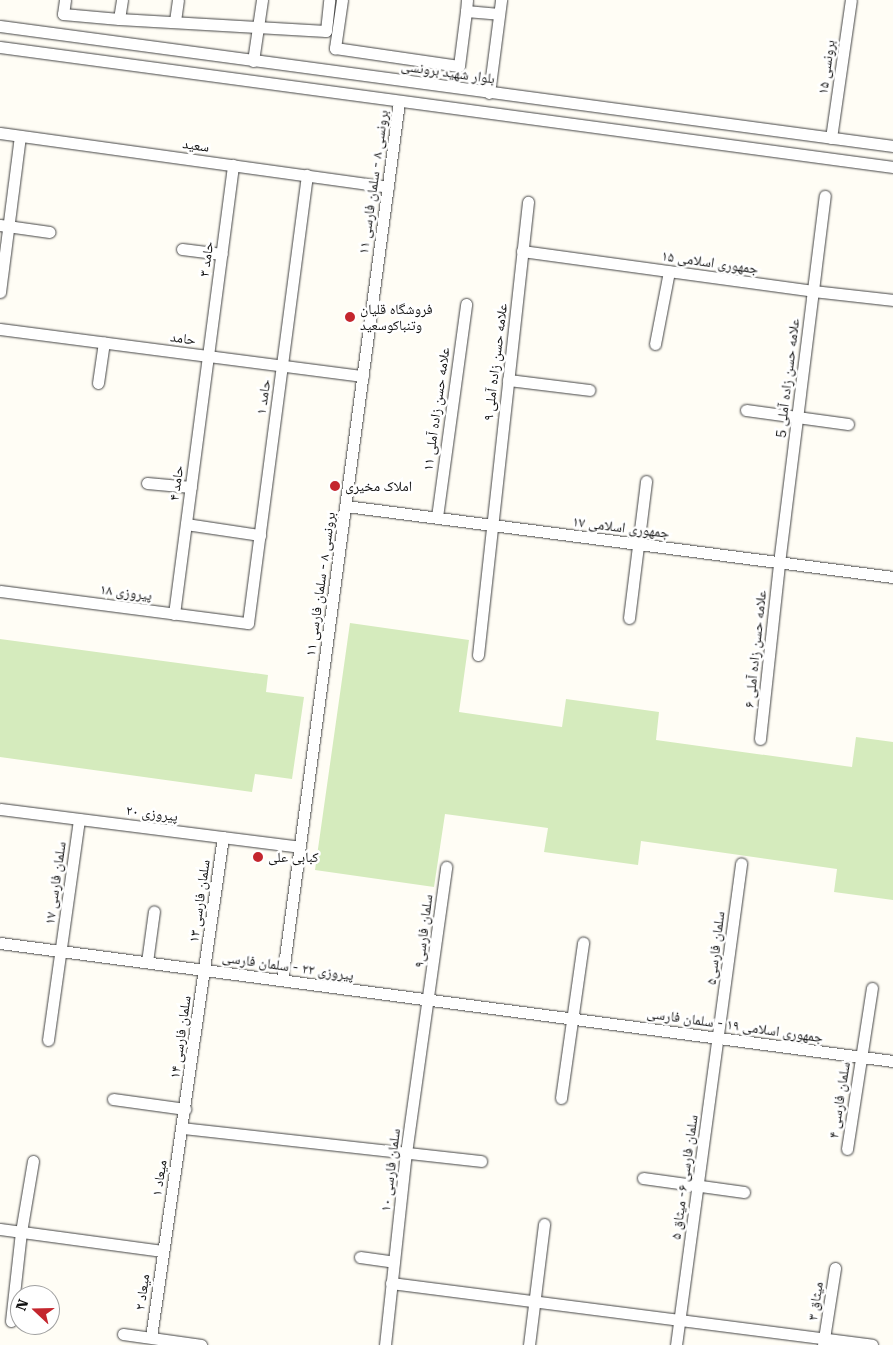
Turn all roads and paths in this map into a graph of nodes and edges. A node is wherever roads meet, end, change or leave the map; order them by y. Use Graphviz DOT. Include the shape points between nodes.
graph roads {
  1 [pos="65,0"];
  2 [pos="122,0"];
  3 [pos="178,0"];
  4 [pos="262,0"];
  5 [pos="329,0"];
  6 [pos="342,0"];
  7 [pos="501,0"];
  8 [pos="851,0"];
  9 [pos="467,6"];
  10 [pos="499,14"];
  11 [pos="119,19"];
  12 [pos="175,21"];
  13 [pos="0,26"];
  14 [pos="258,26"];
  15 [pos="0,47"];
  16 [pos="253,61"];
  17 [pos="489,93"];
  18 [pos="399,102"];
  19 [pos="0,133"];
  20 [pos="20,136"];
  21 [pos="831,138"];
  22 [pos="893,146"];
  23 [pos="233,165"];
  24 [pos="893,167"];
  25 [pos="307,176"];
  26 [pos="388,187"];
  27 [pos="825,196"];
  28 [pos="528,202"];
  29 [pos="4,225"];
  30 [pos="50,232"];
  31 [pos="182,249"];
  32 [pos="522,251"];
  33 [pos="222,254"];
  34 [pos="669,271"];
  35 [pos="813,291"];
  36 [pos="0,292"];
  37 [pos="893,300"];
  38 [pos="466,304"];
  39 [pos="0,329"];
  40 [pos="104,342"];
  41 [pos="655,344"];
  42 [pos="208,356"];
  43 [pos="282,366"];
  44 [pos="363,376"];
  45 [pos="508,380"];
  46 [pos="98,382"];
  47 [pos="589,390"];
  48 [pos="746,410"];
  49 [pos="798,416"];
  50 [pos="848,424"];
  51 [pos="646,482"];
  52 [pos="147,483"];
  53 [pos="191,487"];
  54 [pos="346,506"];
  55 [pos="436,518"];
  56 [pos="186,524"];
  57 [pos="491,525"];
  58 [pos="260,535"];
  59 [pos="637,544"];
  60 [pos="779,563"];
  61 [pos="893,578"];
  62 [pos="0,591"];
  63 [pos="174,614"];
  64 [pos="630,618"];
  65 [pos="248,624"];
  66 [pos="478,655"];
  67 [pos="760,739"];
  68 [pos="0,809"];
  69 [pos="79,819"];
  70 [pos="223,837"];
  71 [pos="300,847"];
  72 [pos="741,863"];
  73 [pos="446,867"];
  74 [pos="154,910"];
  75 [pos="0,942"];
  76 [pos="583,942"];
  77 [pos="60,950"];
  78 [pos="147,962"];
  79 [pos="204,970"];
  80 [pos="282,980"];
  81 [pos="872,988"];
  82 [pos="429,999"];
  83 [pos="572,1018"];
  84 [pos="719,1038"];
  85 [pos="48,1040"];
  86 [pos="861,1057"];
  87 [pos="893,1061"];
  88 [pos="560,1098"];
  89 [pos="113,1100"];
  90 [pos="184,1109"];
  91 [pos="182,1128"];
  92 [pos="847,1149"];
  93 [pos="406,1153"];
  94 [pos="33,1161"];
  95 [pos="481,1161"];
  96 [pos="643,1178"];
  97 [pos="699,1184"];
  98 [pos="744,1192"];
  99 [pos="544,1224"];
  100 [pos="0,1229"];
  101 [pos="21,1232"];
  102 [pos="163,1251"];
  103 [pos="360,1257"];
  104 [pos="394,1262"];
  105 [pos="835,1268"];
  106 [pos="391,1283"];
  107 [pos="15,1285"];
  108 [pos="534,1302"];
  109 [pos="680,1320"];
  110 [pos="123,1334"];
  111 [pos="151,1337"];
  112 [pos="824,1342"];
  113 [pos="201,1345"];
  114 [pos="384,1345"];
  115 [pos="529,1345"];
  116 [pos="676,1345"];
  117 [pos="872,1345"];
  1 -- 11 [label="street" via="63,14"];
  2 -- 11 [label="street"];
  3 -- 12 [label="street"];
  4 -- 14 [label="street"];
  5 -- 14 [label="street" via="326,31"];
  6 -- 9 [label="street" via="335,48 459,66"];
  7 -- 10 [label="street"];
  8 -- 21 [label="street, برونسی ۱۵"];
  9 -- 10 [label="street"];
  10 -- 17 [label="street"];
  11 -- 12 [label="street"];
  12 -- 14 [label="street"];
  13 -- 16 [label="street, بلوار شهید برونسی"];
  14 -- 16 [label="street"];
  15 -- 18 [label="street"];
  16 -- 17 [label="street, بلوار شهید برونسی"];
  17 -- 21 [label="street, بلوار شهید برونسی"];
  18 -- 24 [label="street"];
  18 -- 26 [label="street, برونسی ۸ - سلمان فارسی ۱۱"];
  19 -- 20 [label="street, سعید"];
  20 -- 23 [label="street, سعید"];
  20 -- 29 [label="street"];
  21 -- 22 [label="street, بلوار شهید برونسی"];
  23 -- 25 [label="street, سعید"];
  23 -- 33 [label="street, حامد ۳"];
  25 -- 26 [label="street, سعید"];
  25 -- 43 [label="street, حامد ۱"];
  26 -- 44 [label="street, برونسی ۸ - سلمان فارسی ۱۱"];
  27 -- 35 [label="street, علامه حسن زاده آملی 5"];
  28 -- 32 [label="street, علامه حسن زاده آملی ۹"];
  29 -- 30 [label="street"];
  29 -- 36 [label="street"];
  31 -- 33 [label="street"];
  32 -- 34 [label="street, جمهوری اسلامی ۱۵"];
  32 -- 45 [label="street, علامه حسن زاده آملی ۹"];
  33 -- 42 [label="street, حامد ۳"];
  34 -- 35 [label="street, جمهوری اسلامی ۱۵"];
  34 -- 41 [label="street"];
  35 -- 37 [label="street, جمهوری اسلامی ۱۵"];
  35 -- 49 [label="street, علامه حسن زاده آملی 5"];
  38 -- 55 [label="street, علامه حسن زاده آملی ۱۱"];
  39 -- 40 [label="street, حامد"];
  40 -- 42 [label="street, حامد"];
  40 -- 46 [label="street"];
  42 -- 43 [label="street, حامد"];
  42 -- 53 [label="street, حامد ۴"];
  43 -- 44 [label="street, حامد"];
  43 -- 58 [label="street, حامد ۱"];
  44 -- 54 [label="street, برونسی ۸ - سلمان فارسی ۱۱"];
  45 -- 47 [label="street"];
  45 -- 57 [label="street, علامه حسن زاده آملی ۹"];
  48 -- 49 [label="street"];
  49 -- 50 [label="street"];
  49 -- 60 [label="street, علامه حسن زاده آملی 5"];
  51 -- 59 [label="street"];
  52 -- 53 [label="street"];
  53 -- 56 [label="street, حامد ۴"];
  54 -- 55 [label="street, جمهوری اسلامی ۱۷"];
  54 -- 71 [label="street, برونسی ۸ - سلمان فارسی ۱۱"];
  55 -- 57 [label="street, جمهوری اسلامی ۱۷"];
  56 -- 58 [label="street"];
  56 -- 63 [label="street, حامد ۴"];
  57 -- 59 [label="street, جمهوری اسلامی ۱۷"];
  57 -- 66 [label="street, علامه حسن زاده آملی ۹"];
  58 -- 65 [label="street, حامد ۱"];
  59 -- 60 [label="street, جمهوری اسلامی ۱۷"];
  59 -- 64 [label="street"];
  60 -- 61 [label="street, جمهوری اسلامی ۱۷"];
  60 -- 67 [label="street, علامه حسن زاده آملی ۶"];
  62 -- 63 [label="street, پیروزی ۱۸"];
  63 -- 65 [label="street, پیروزی ۱۸"];
  68 -- 69 [label="street, پیروزی ۲۰"];
  69 -- 70 [label="street, پیروزی ۲۰"];
  69 -- 77 [label="street, سلمان فارسی ۱۷"];
  70 -- 71 [label="street, پیروزی ۲۰"];
  70 -- 79 [label="street, سلمان فارسی ۱۳"];
  71 -- 80 [label="street, برونسی ۸ - سلمان فارسی ۱۱"];
  72 -- 84 [label="street, سلمان فارسی۵"];
  73 -- 82 [label="street, سلمان فارسی۹"];
  74 -- 78 [label="street"];
  75 -- 77 [label="street, پیروزی ۲۲ - سلمان فارسی"];
  76 -- 83 [label="street"];
  77 -- 78 [label="street, پیروزی ۲۲ - سلمان فارسی"];
  77 -- 85 [label="street, سلمان فارسی ۱۷"];
  78 -- 79 [label="street, پیروزی ۲۲ - سلمان فارسی"];
  79 -- 80 [label="street, پیروزی ۲۲ - سلمان فارسی"];
  79 -- 90 [label="street, سلمان فارسی ۱۴"];
  80 -- 82 [label="street, پیروزی ۲۲ - سلمان فارسی"];
  81 -- 86 [label="street, سلمان فارسی ۴"];
  82 -- 83 [label="street, پیروزی ۲۲ - سلمان فارسی"];
  82 -- 93 [label="street, سلمان فارسی ۱۰"];
  83 -- 84 [label="street, جمهوری اسلامی ۱۹ - سلمان فارسی"];
  83 -- 88 [label="street"];
  84 -- 86 [label="street, جمهوری اسلامی ۱۹ - سلمان فارسی"];
  84 -- 97 [label="street, سلمان فارسی ۶- میثاق ۵"];
  86 -- 87 [label="street, جمهوری اسلامی ۱۹ - سلمان فارسی"];
  86 -- 92 [label="street, سلمان فارسی ۴"];
  89 -- 90 [label="street"];
  90 -- 91 [label="street, میعاد ۱"];
  91 -- 93 [label="street"];
  91 -- 102 [label="street, میعاد ۱"];
  93 -- 95 [label="street"];
  93 -- 104 [label="street, سلمان فارسی ۱۰"];
  94 -- 101 [label="street"];
  96 -- 97 [label="street"];
  97 -- 98 [label="street"];
  97 -- 109 [label="street, سلمان فارسی ۶- میثاق ۵"];
  99 -- 108 [label="street"];
  100 -- 101 [label="street"];
  101 -- 102 [label="street"];
  101 -- 107 [label="street"];
  102 -- 111 [label="street, میعاد ۲"];
  103 -- 104 [label="street"];
  104 -- 106 [label="street, سلمان فارسی ۱۰"];
  105 -- 112 [label="street, میثاق ۳"];
  106 -- 108 [label="street"];
  106 -- 114 [label="street, سلمان فارسی ۱۰"];
  108 -- 109 [label="street"];
  108 -- 115 [label="street"];
  109 -- 112 [label="street"];
  109 -- 116 [label="street, سلمان فارسی ۶- میثاق ۵"];
  110 -- 111 [label="street"];
  111 -- 113 [label="street"];
  112 -- 117 [label="street"];
}
